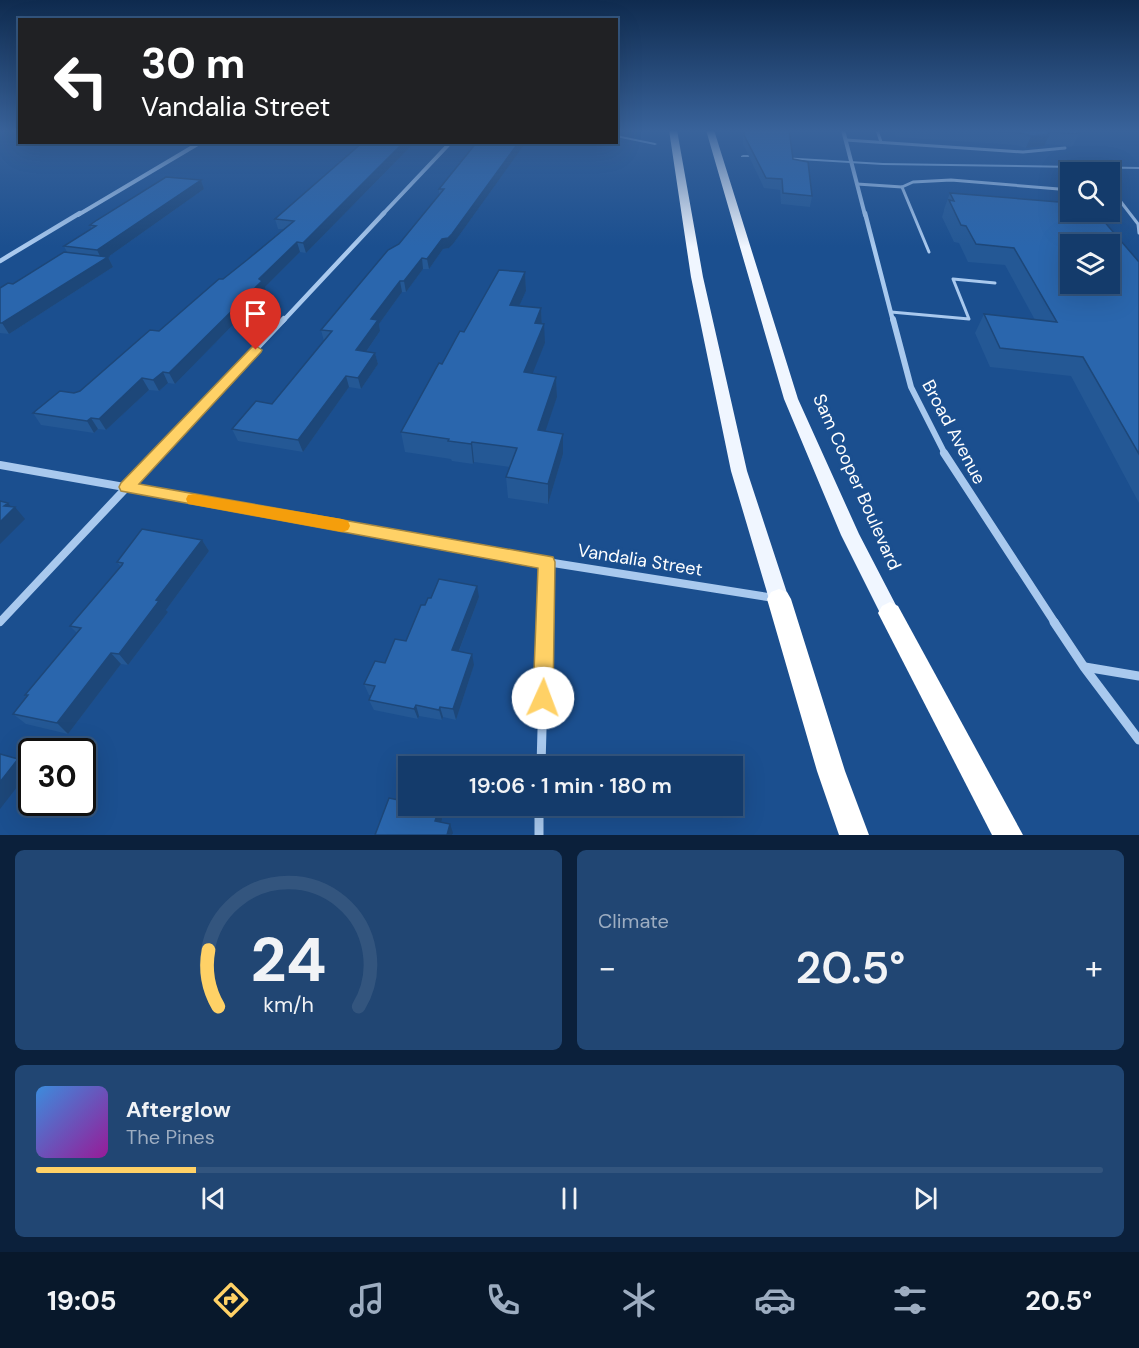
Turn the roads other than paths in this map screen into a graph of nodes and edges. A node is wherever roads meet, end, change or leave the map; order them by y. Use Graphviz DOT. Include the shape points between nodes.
graph roads {
  1 [pos="155,169"];
  2 [pos="426,169"];
  3 [pos="679,169"];
  4 [pos="722,169"];
  5 [pos="853,169"];
  6 [pos="856,180"];
  7 [pos="902,187"];
  8 [pos="1060,189"];
  9 [pos="1120,201"];
  10 [pos="1139,233"];
  11 [pos="929,252"];
  12 [pos="0,261"];
  13 [pos="995,283"];
  14 [pos="891,312"];
  15 [pos="0,465"];
  16 [pos="127,487"];
  17 [pos="547,562"];
  18 [pos="779,599"];
  19 [pos="890,613"];
  20 [pos="0,622"];
  21 [pos="1084,667"];
  22 [pos="1139,676"];
  23 [pos="1139,740"];
  24 [pos="541,756"];
  25 [pos="539,816"];
  26 [pos="538,835"];
  27 [pos="854,835"];
  28 [pos="1008,835"];
  1 -- 12 [label="street"];
  2 -- 16 [label="street"];
  3 -- 18 [label="main road" via="697,277 739,471"];
  4 -- 19 [label="main road, Sam Cooper Boulevard" via="791,399 850,535"];
  5 -- 6 [label="street, Broad Avenue"];
  6 -- 7 [label="lane"];
  6 -- 14 [label="street, Broad Avenue"];
  7 -- 8 [label="lane" via="914,182 951,180"];
  7 -- 11 [label="lane"];
  9 -- 10 [label="lane" via="1138,224"];
  13 -- 14 [label="lane" via="953,279 969,320"];
  14 -- 21 [label="street, Broad Avenue" via="911,387 950,465"];
  15 -- 16 [label="street, Vandalia Street"];
  16 -- 17 [label="street, Vandalia Street"];
  16 -- 20 [label="street"];
  17 -- 18 [label="street, Vandalia Street"];
  17 -- 24 [label="street"];
  18 -- 27 [label="highway"];
  19 -- 28 [label="highway, Sam Cooper Boulevard"];
  21 -- 22 [label="street"];
  21 -- 23 [label="street, Broad Avenue"];
  25 -- 26 [label="street"];
}
